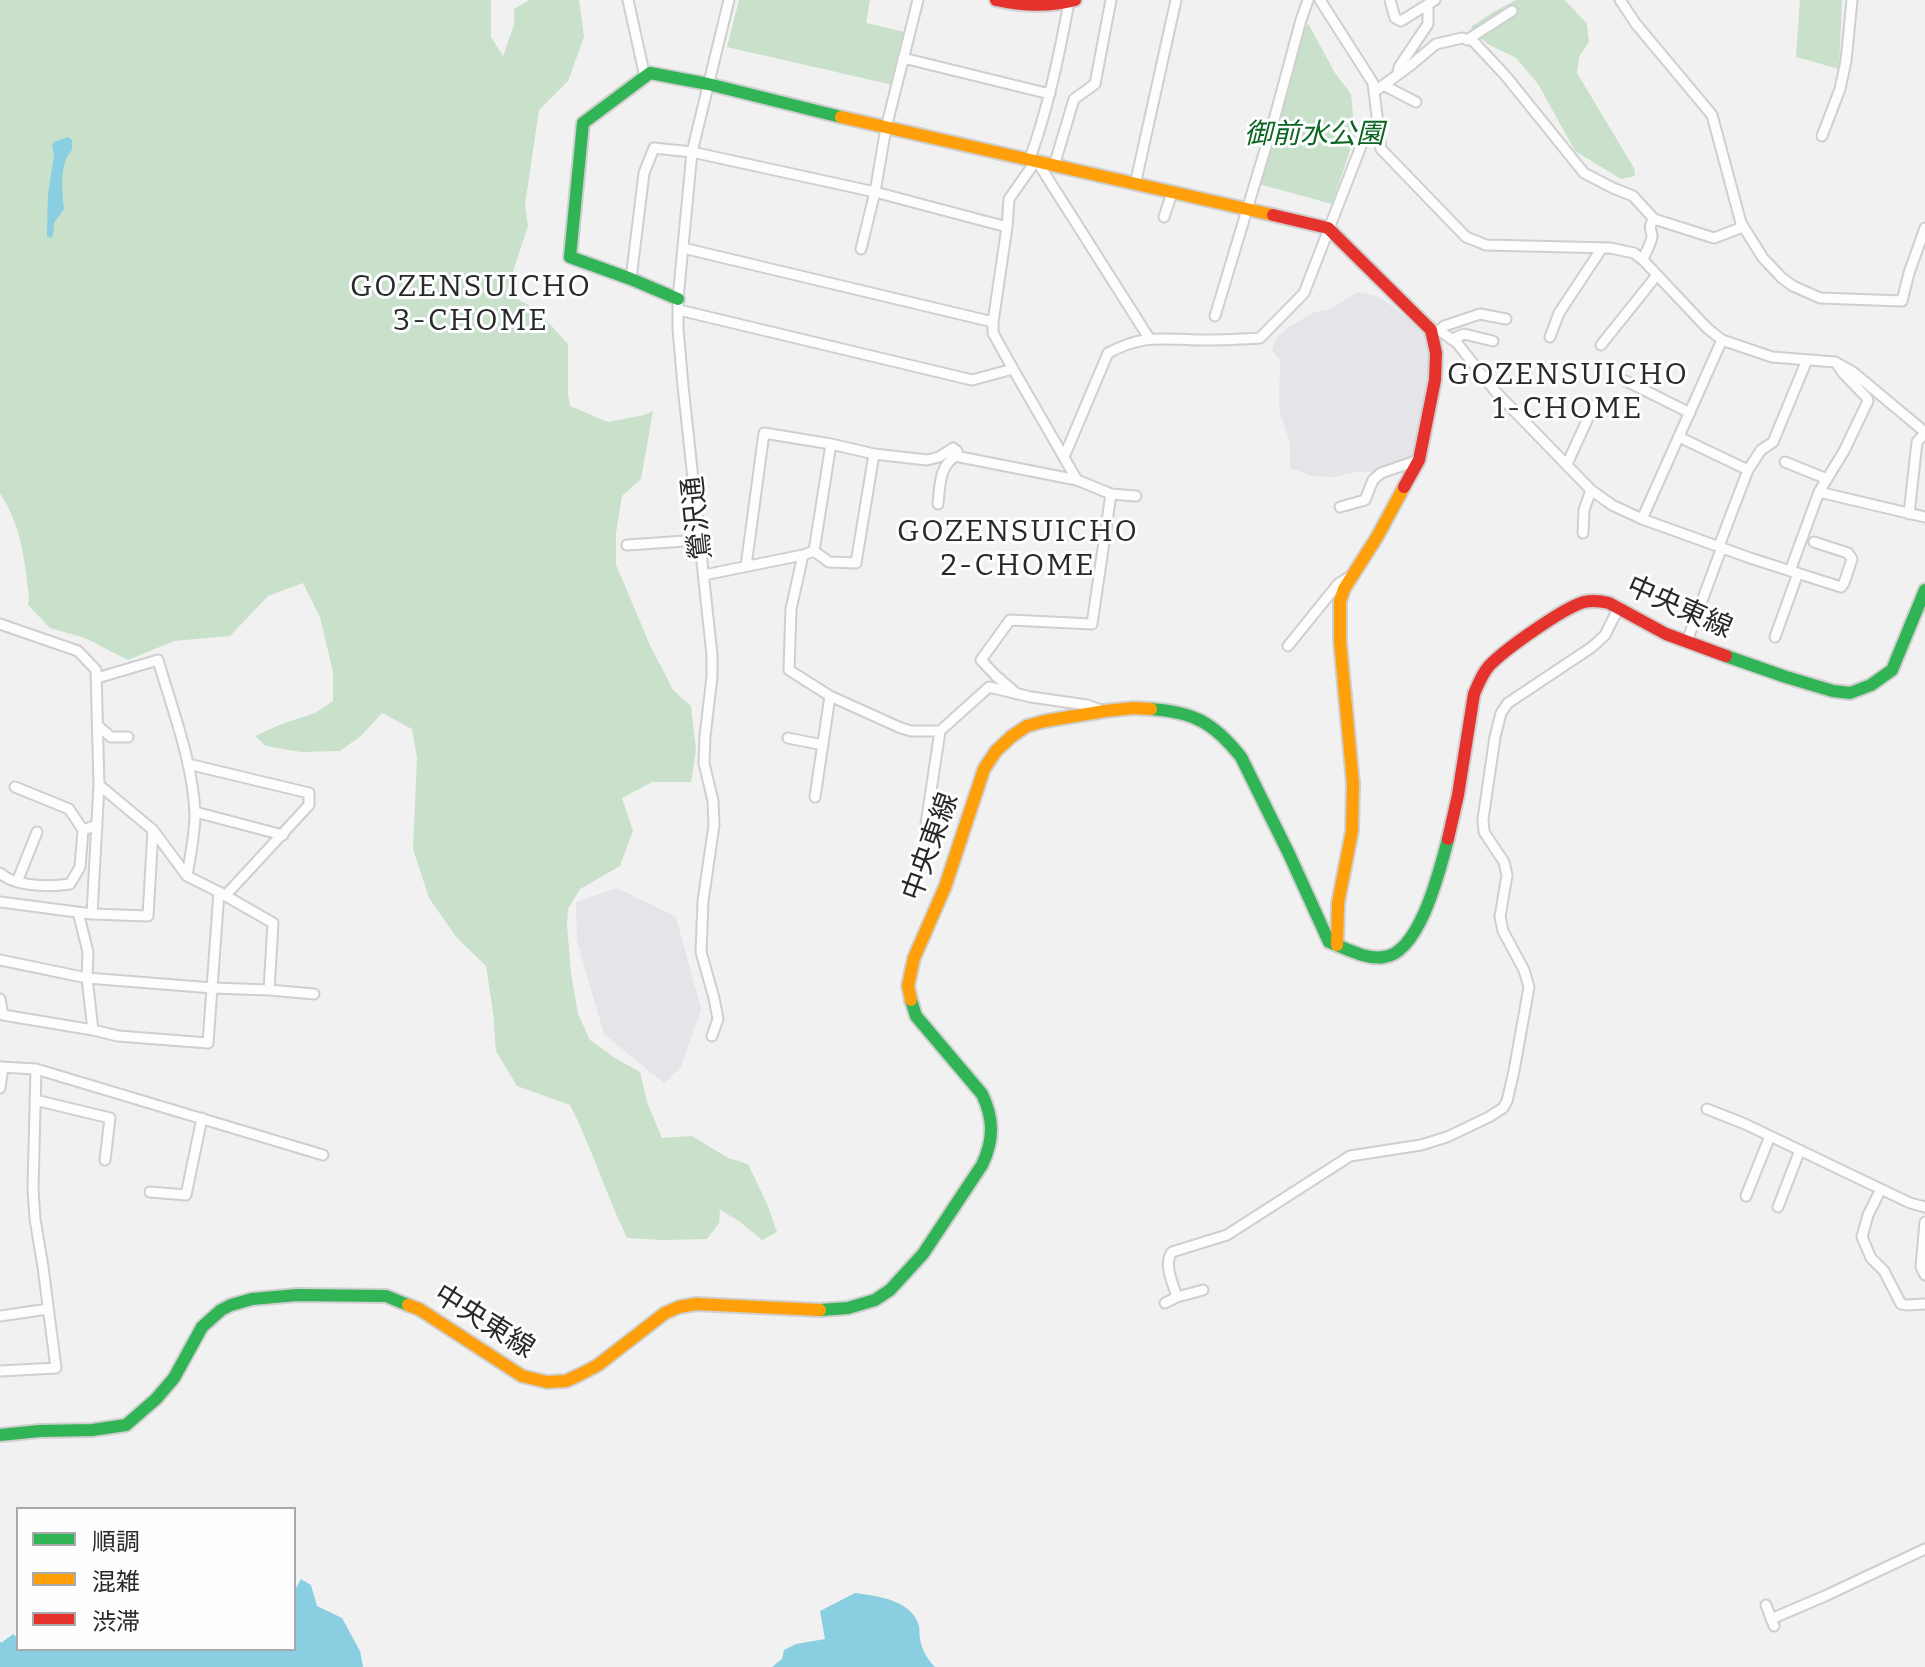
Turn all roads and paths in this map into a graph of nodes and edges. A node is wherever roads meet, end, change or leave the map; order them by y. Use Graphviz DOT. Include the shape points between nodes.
graph roads {
  1 [pos="628,0"];
  2 [pos="729,0"];
  3 [pos="918,0"];
  4 [pos="996,0"];
  5 [pos="1111,0"];
  6 [pos="1176,0"];
  7 [pos="1308,0"];
  8 [pos="1320,0"];
  9 [pos="1390,0"];
  10 [pos="1620,0"];
  11 [pos="1852,0"];
  12 [pos="1072,1"];
  13 [pos="1431,2"];
  14 [pos="1512,11"];
  15 [pos="1467,40"];
  16 [pos="903,58"];
  17 [pos="1398,74"];
  18 [pos="645,77"];
  19 [pos="708,84"];
  20 [pos="1379,89"];
  21 [pos="1050,94"];
  22 [pos="1416,102"];
  23 [pos="1378,123"];
  24 [pos="886,128"];
  25 [pos="1822,136"];
  26 [pos="692,152"];
  27 [pos="1034,162"];
  28 [pos="1054,166"];
  29 [pos="1135,185"];
  30 [pos="875,192"];
  31 [pos="1172,193"];
  32 [pos="1246,210"];
  33 [pos="1164,217"];
  34 [pos="1654,219"];
  35 [pos="1007,227"];
  36 [pos="1743,227"];
  37 [pos="1328,228"];
  38 [pos="1925,228"];
  39 [pos="683,248"];
  40 [pos="1602,248"];
  41 [pos="861,249"];
  42 [pos="1643,260"];
  43 [pos="1657,275"];
  44 [pos="631,279"];
  45 [pos="678,305"];
  46 [pos="1215,316"];
  47 [pos="1506,319"];
  48 [pos="993,322"];
  49 [pos="1435,330"];
  50 [pos="1550,337"];
  51 [pos="1149,338"];
  52 [pos="1452,339"];
  53 [pos="1722,340"];
  54 [pos="1493,341"];
  55 [pos="1601,345"];
  56 [pos="1807,360"];
  57 [pos="1835,362"];
  58 [pos="1013,369"];
  59 [pos="1626,381"];
  60 [pos="1594,405"];
  61 [pos="1690,413"];
  62 [pos="1925,432"];
  63 [pos="1679,437"];
  64 [pos="831,444"];
  65 [pos="874,454"];
  66 [pos="955,456"];
  67 [pos="1064,457"];
  68 [pos="1419,460"];
  69 [pos="1785,462"];
  70 [pos="1567,464"];
  71 [pos="1748,470"];
  72 [pos="1827,479"];
  73 [pos="1077,480"];
  74 [pos="1591,490"];
  75 [pos="1819,492"];
  76 [pos="1111,494"];
  77 [pos="1136,496"];
  78 [pos="938,504"];
  79 [pos="1340,507"];
  80 [pos="1909,514"];
  81 [pos="1925,517"];
  82 [pos="1642,519"];
  83 [pos="1583,533"];
  84 [pos="700,540"];
  85 [pos="1814,542"];
  86 [pos="627,545"];
  87 [pos="1720,546"];
  88 [pos="814,551"];
  89 [pos="803,555"];
  90 [pos="746,566"];
  91 [pos="1794,572"];
  92 [pos="704,575"];
  93 [pos="1352,575"];
  94 [pos="1925,590"];
  95 [pos="1619,607"];
  96 [pos="0,624"];
  97 [pos="1775,637"];
  98 [pos="1687,641"];
  99 [pos="1288,646"];
  100 [pos="97,678"];
  101 [pos="1017,694"];
  102 [pos="830,696"];
  103 [pos="1105,711"];
  104 [pos="98,726"];
  105 [pos="940,731"];
  106 [pos="128,737"];
  107 [pos="788,738"];
  108 [pos="823,745"];
  109 [pos="188,764"];
  110 [pos="99,785"];
  111 [pos="15,787"];
  112 [pos="815,797"];
  113 [pos="195,812"];
  114 [pos="926,824"];
  115 [pos="97,825"];
  116 [pos="83,830"];
  117 [pos="153,830"];
  118 [pos="37,832"];
  119 [pos="283,835"];
  120 [pos="187,876"];
  121 [pos="6,879"];
  122 [pos="222,894"];
  123 [pos="0,902"];
  124 [pos="78,912"];
  125 [pos="92,914"];
  126 [pos="1337,945"];
  127 [pos="0,960"];
  128 [pos="87,978"];
  129 [pos="213,988"];
  130 [pos="269,990"];
  131 [pos="314,994"];
  132 [pos="0,999"];
  133 [pos="93,1030"];
  134 [pos="712,1036"];
  135 [pos="1,1067"];
  136 [pos="36,1069"];
  137 [pos="0,1088"];
  138 [pos="35,1100"];
  139 [pos="1707,1109"];
  140 [pos="202,1118"];
  141 [pos="1770,1136"];
  142 [pos="1800,1150"];
  143 [pos="323,1155"];
  144 [pos="105,1160"];
  145 [pos="1881,1189"];
  146 [pos="150,1192"];
  147 [pos="1746,1196"];
  148 [pos="1778,1207"];
  149 [pos="1925,1207"];
  150 [pos="1925,1222"];
  151 [pos="1925,1275"];
  152 [pos="1203,1290"];
  153 [pos="1177,1297"];
  154 [pos="1165,1303"];
  155 [pos="1925,1304"];
  156 [pos="48,1309"];
  157 [pos="0,1316"];
  158 [pos="0,1371"];
  159 [pos="0,1435"];
  160 [pos="1925,1549"];
  161 [pos="1766,1605"];
  1 -- 18 [label="street"];
  2 -- 19 [label="street, 鶯沢通"];
  3 -- 16 [label="street"];
  4 -- 12 [label="main road" via="1052,5"];
  5 -- 28 [label="street" via="1095,84 1074,99"];
  6 -- 29 [label="street"];
  7 -- 32 [label="street"];
  8 -- 20 [label="street"];
  9 -- 13 [label="street" via="1401,21"];
  10 -- 36 [label="street" via="1712,115"];
  11 -- 25 [label="street" via="1840,89"];
  12 -- 21 [label="street"];
  13 -- 17 [label="street" via="1428,24"];
  14 -- 15 [label="street"];
  15 -- 17 [label="street" via="1436,44"];
  15 -- 34 [label="street" via="1505,75 1584,173 1633,196"];
  16 -- 21 [label="street"];
  16 -- 24 [label="street"];
  17 -- 20 [label="street"];
  18 -- 19 [label="main road" via="650,73"];
  18 -- 44 [label="main road" via="583,123 570,257"];
  19 -- 24 [label="main road"];
  19 -- 26 [label="street, 鶯沢通"];
  20 -- 22 [label="street"];
  20 -- 23 [label="street"];
  21 -- 27 [label="street"];
  23 -- 37 [label="street" via="1368,128"];
  23 -- 40 [label="street" via="1384,153 1466,237 1486,245"];
  24 -- 27 [label="main road"];
  24 -- 30 [label="street"];
  26 -- 30 [label="street"];
  26 -- 39 [label="street, 鶯沢通"];
  26 -- 44 [label="street" via="654,148 644,173"];
  27 -- 28 [label="main road"];
  27 -- 35 [label="street" via="1009,199"];
  27 -- 51 [label="street"];
  28 -- 29 [label="main road"];
  29 -- 31 [label="main road"];
  30 -- 35 [label="street"];
  30 -- 41 [label="street"];
  31 -- 32 [label="main road"];
  31 -- 33 [label="street"];
  32 -- 37 [label="main road"];
  32 -- 46 [label="street"];
  34 -- 36 [label="street" via="1714,238"];
  34 -- 42 [label="street"];
  35 -- 48 [label="street"];
  36 -- 38 [label="street" via="1763,258 1793,286 1820,298 1902,301"];
  37 -- 49 [label="main road"];
  37 -- 51 [label="street" via="1304,293 1260,338"];
  39 -- 45 [label="street, 鶯沢通"];
  39 -- 48 [label="street"];
  40 -- 42 [label="street" via="1634,253"];
  40 -- 50 [label="street" via="1559,313"];
  42 -- 43 [label="street"];
  43 -- 53 [label="street"];
  43 -- 55 [label="street"];
  44 -- 45 [label="main road"];
  45 -- 58 [label="street" via="972,380"];
  45 -- 84 [label="street, 鶯沢通"];
  47 -- 49 [label="street" via="1480,314"];
  48 -- 58 [label="street" via="993,333"];
  49 -- 52 [label="street"];
  49 -- 68 [label="main road" via="1435,380"];
  51 -- 67 [label="street" via="1108,353"];
  52 -- 54 [label="street" via="1464,334"];
  52 -- 70 [label="street"];
  53 -- 56 [label="street" via="1772,357"];
  53 -- 61 [label="street"];
  56 -- 57 [label="street"];
  56 -- 71 [label="street" via="1773,442"];
  57 -- 62 [label="street"];
  57 -- 72 [label="street" via="1868,401"];
  58 -- 67 [label="street"];
  59 -- 61 [label="street"];
  60 -- 70 [label="street"];
  61 -- 63 [label="street"];
  62 -- 80 [label="street" via="1917,442"];
  63 -- 71 [label="street"];
  63 -- 82 [label="street"];
  64 -- 65 [label="street"];
  64 -- 88 [label="street"];
  64 -- 90 [label="street" via="764,433"];
  65 -- 66 [label="street" via="927,460 953,448"];
  65 -- 88 [label="street" via="856,563 829,562"];
  66 -- 73 [label="street"];
  66 -- 78 [label="street" via="943,470"];
  67 -- 73 [label="street"];
  68 -- 79 [label="street" via="1381,473 1365,500"];
  68 -- 93 [label="main road"];
  69 -- 72 [label="street"];
  70 -- 74 [label="street"];
  71 -- 87 [label="street"];
  72 -- 75 [label="street"];
  73 -- 76 [label="street"];
  74 -- 82 [label="street"];
  74 -- 83 [label="street"];
  75 -- 80 [label="street"];
  75 -- 91 [label="street"];
  76 -- 77 [label="street"];
  76 -- 101 [label="street" via="1092,624 1010,620 981,660"];
  80 -- 81 [label="street"];
  82 -- 87 [label="street"];
  84 -- 86 [label="street"];
  84 -- 92 [label="street, 鶯沢通"];
  85 -- 91 [label="street" via="1848,553 1852,559 1844,583 1841,587"];
  87 -- 91 [label="street"];
  87 -- 98 [label="street"];
  88 -- 89 [label="street"];
  89 -- 90 [label="street"];
  89 -- 102 [label="street" via="791,609 789,670"];
  90 -- 92 [label="street"];
  91 -- 97 [label="street"];
  92 -- 134 [label="street, 鶯沢通" via="712,677 704,763 714,825 701,952 718,1019"];
  93 -- 99 [label="street" via="1338,584"];
  93 -- 126 [label="main road" via="1339,619 1353,784"];
  94 -- 98 [label="main road, 中央東線" via="1892,670 1850,693 1786,677"];
  95 -- 98 [label="main road, 中央東線"];
  95 -- 126 [label="main road, 中央東線" via="1591,601 1573,607 1488,667 1474,694 1440,875 1423,918 1390,957"];
  95 -- 153 [label="street" via="1605,635 1508,703 1497,722 1484,832 1504,862 1500,917 1529,987 1503,1108 1447,1137 1350,1156 1227,1235 1172,1252 1168,1265"];
  96 -- 100 [label="street" via="78,651"];
  100 -- 104 [label="street"];
  100 -- 109 [label="street" via="158,660"];
  101 -- 103 [label="street"];
  101 -- 105 [label="street" via="989,687"];
  102 -- 105 [label="street" via="901,728"];
  102 -- 108 [label="street"];
  103 -- 126 [label="main road, 中央東線" via="1189,714 1230,743 1327,940"];
  103 -- 159 [label="main road, 中央東線" via="1027,726 989,760 914,958 908,986 916,1016 982,1094 993,1129 988,1153 968,1187 923,1254 890,1290 862,1305 834,1310 679,1307 598,1365 566,1381 547,1382 522,1376 419,1309 386,1296 252,1299 221,1310 202,1327 174,1378 126,1425"];
  104 -- 106 [label="street" via="111,737"];
  104 -- 110 [label="street"];
  105 -- 114 [label="street"];
  107 -- 108 [label="street"];
  108 -- 112 [label="street"];
  109 -- 113 [label="street"];
  109 -- 119 [label="street" via="309,793 309,805"];
  110 -- 115 [label="street"];
  110 -- 117 [label="street"];
  111 -- 116 [label="street" via="69,809"];
  113 -- 119 [label="street"];
  113 -- 120 [label="street"];
  115 -- 116 [label="street"];
  115 -- 125 [label="street"];
  116 -- 121 [label="street" via="80,867 70,884 54,887"];
  117 -- 120 [label="street"];
  117 -- 125 [label="street" via="148,916"];
  118 -- 121 [label="street"];
  119 -- 122 [label="street"];
  120 -- 122 [label="street"];
  122 -- 129 [label="street"];
  122 -- 130 [label="street" via="273,923"];
  123 -- 124 [label="street"];
  124 -- 125 [label="street"];
  124 -- 128 [label="street" via="88,952"];
  127 -- 128 [label="street"];
  128 -- 129 [label="street"];
  128 -- 133 [label="street"];
  129 -- 130 [label="street"];
  129 -- 133 [label="street" via="208,1043"];
  130 -- 131 [label="street"];
  132 -- 133 [label="street" via="3,1015"];
  135 -- 136 [label="street"];
  135 -- 137 [label="street"];
  136 -- 138 [label="street"];
  136 -- 140 [label="street"];
  138 -- 144 [label="street" via="110,1118"];
  138 -- 156 [label="street" via="34,1204"];
  139 -- 141 [label="street"];
  140 -- 143 [label="street"];
  140 -- 146 [label="street" via="186,1195"];
  141 -- 142 [label="street"];
  141 -- 147 [label="street"];
  142 -- 145 [label="street"];
  142 -- 148 [label="street"];
  145 -- 149 [label="street"];
  145 -- 155 [label="street" via="1862,1237 1901,1304"];
  150 -- 151 [label="street"];
  152 -- 153 [label="street"];
  153 -- 154 [label="street"];
  156 -- 157 [label="street"];
  156 -- 158 [label="street" via="56,1368"];
  160 -- 161 [label="street" via="1773,1622"];
}
